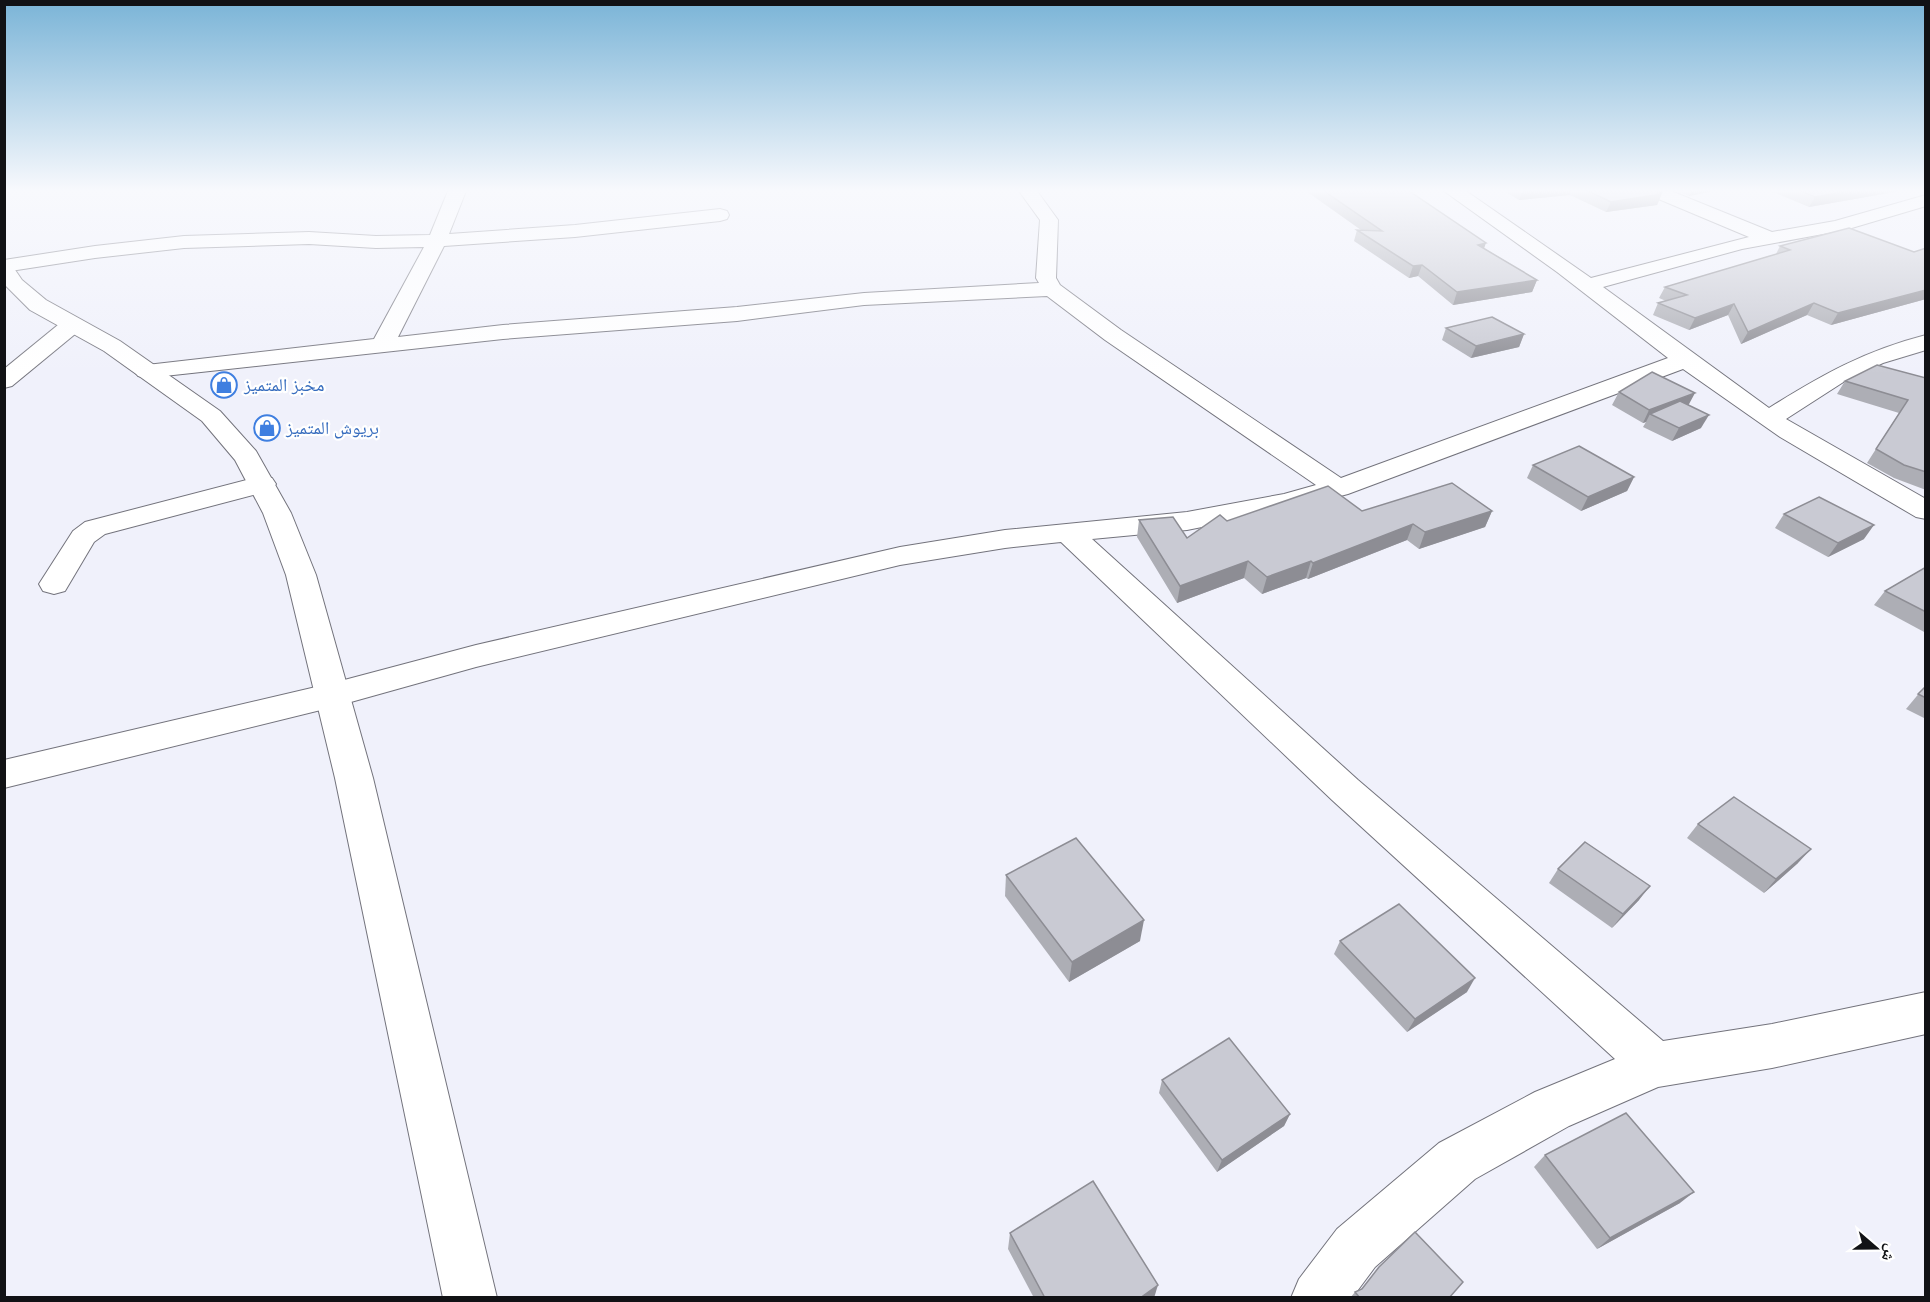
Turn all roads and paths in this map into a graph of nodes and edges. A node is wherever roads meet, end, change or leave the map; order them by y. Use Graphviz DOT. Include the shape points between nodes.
graph roads {
  1 [pos="97,252"];
  2 [pos="431,252"];
  3 [pos="1047,252"];
  4 [pos="1543,252"];
  5 [pos="1716,252"];
  6 [pos="4,267"];
  7 [pos="1588,285"];
  8 [pos="1052,289"];
  9 [pos="72,325"];
  10 [pos="1926,342"];
  11 [pos="383,344"];
  12 [pos="1684,360"];
  13 [pos="146,371"];
  14 [pos="4,381"];
  15 [pos="1769,419"];
  16 [pos="262,484"];
  17 [pos="1338,488"];
  18 [pos="1926,511"];
  19 [pos="1069,534"];
  20 [pos="54,584"];
  21 [pos="333,695"];
  22 [pos="4,774"];
  23 [pos="1923,1016"];
  24 [pos="1656,1065"];
  25 [pos="470,1298"];
  26 [pos="1318,1298"];
  1 -- 6 [label="street"];
  2 -- 11 [label="street"];
  3 -- 8 [label="street" via="1046,278"];
  4 -- 7 [label="street"];
  5 -- 7 [label="street"];
  6 -- 9 [label="street" via="15,284 38,305"];
  7 -- 12 [label="street"];
  8 -- 11 [label="street" via="864,299 737,314"];
  8 -- 17 [label="street"];
  9 -- 13 [label="street" via="112,346"];
  9 -- 14 [label="street"];
  10 -- 15 [label="street" via="1875,358 1837,376"];
  11 -- 13 [label="street"];
  12 -- 15 [label="street"];
  12 -- 17 [label="street"];
  13 -- 16 [label="street" via="211,416 247,457"];
  15 -- 18 [label="street"];
  16 -- 20 [label="street" via="95,528 83,537"];
  16 -- 21 [label="street" via="301,575"];
  17 -- 19 [label="street" via="1287,502 1187,520"];
  19 -- 21 [label="street" via="1005,539 900,556 476,656"];
  19 -- 24 [label="street" via="1345,790"];
  21 -- 22 [label="street"];
  21 -- 25 [label="street"];
  23 -- 24 [label="street"];
  24 -- 26 [label="street" via="1552,1109 1457,1161 1356,1248"];
}
